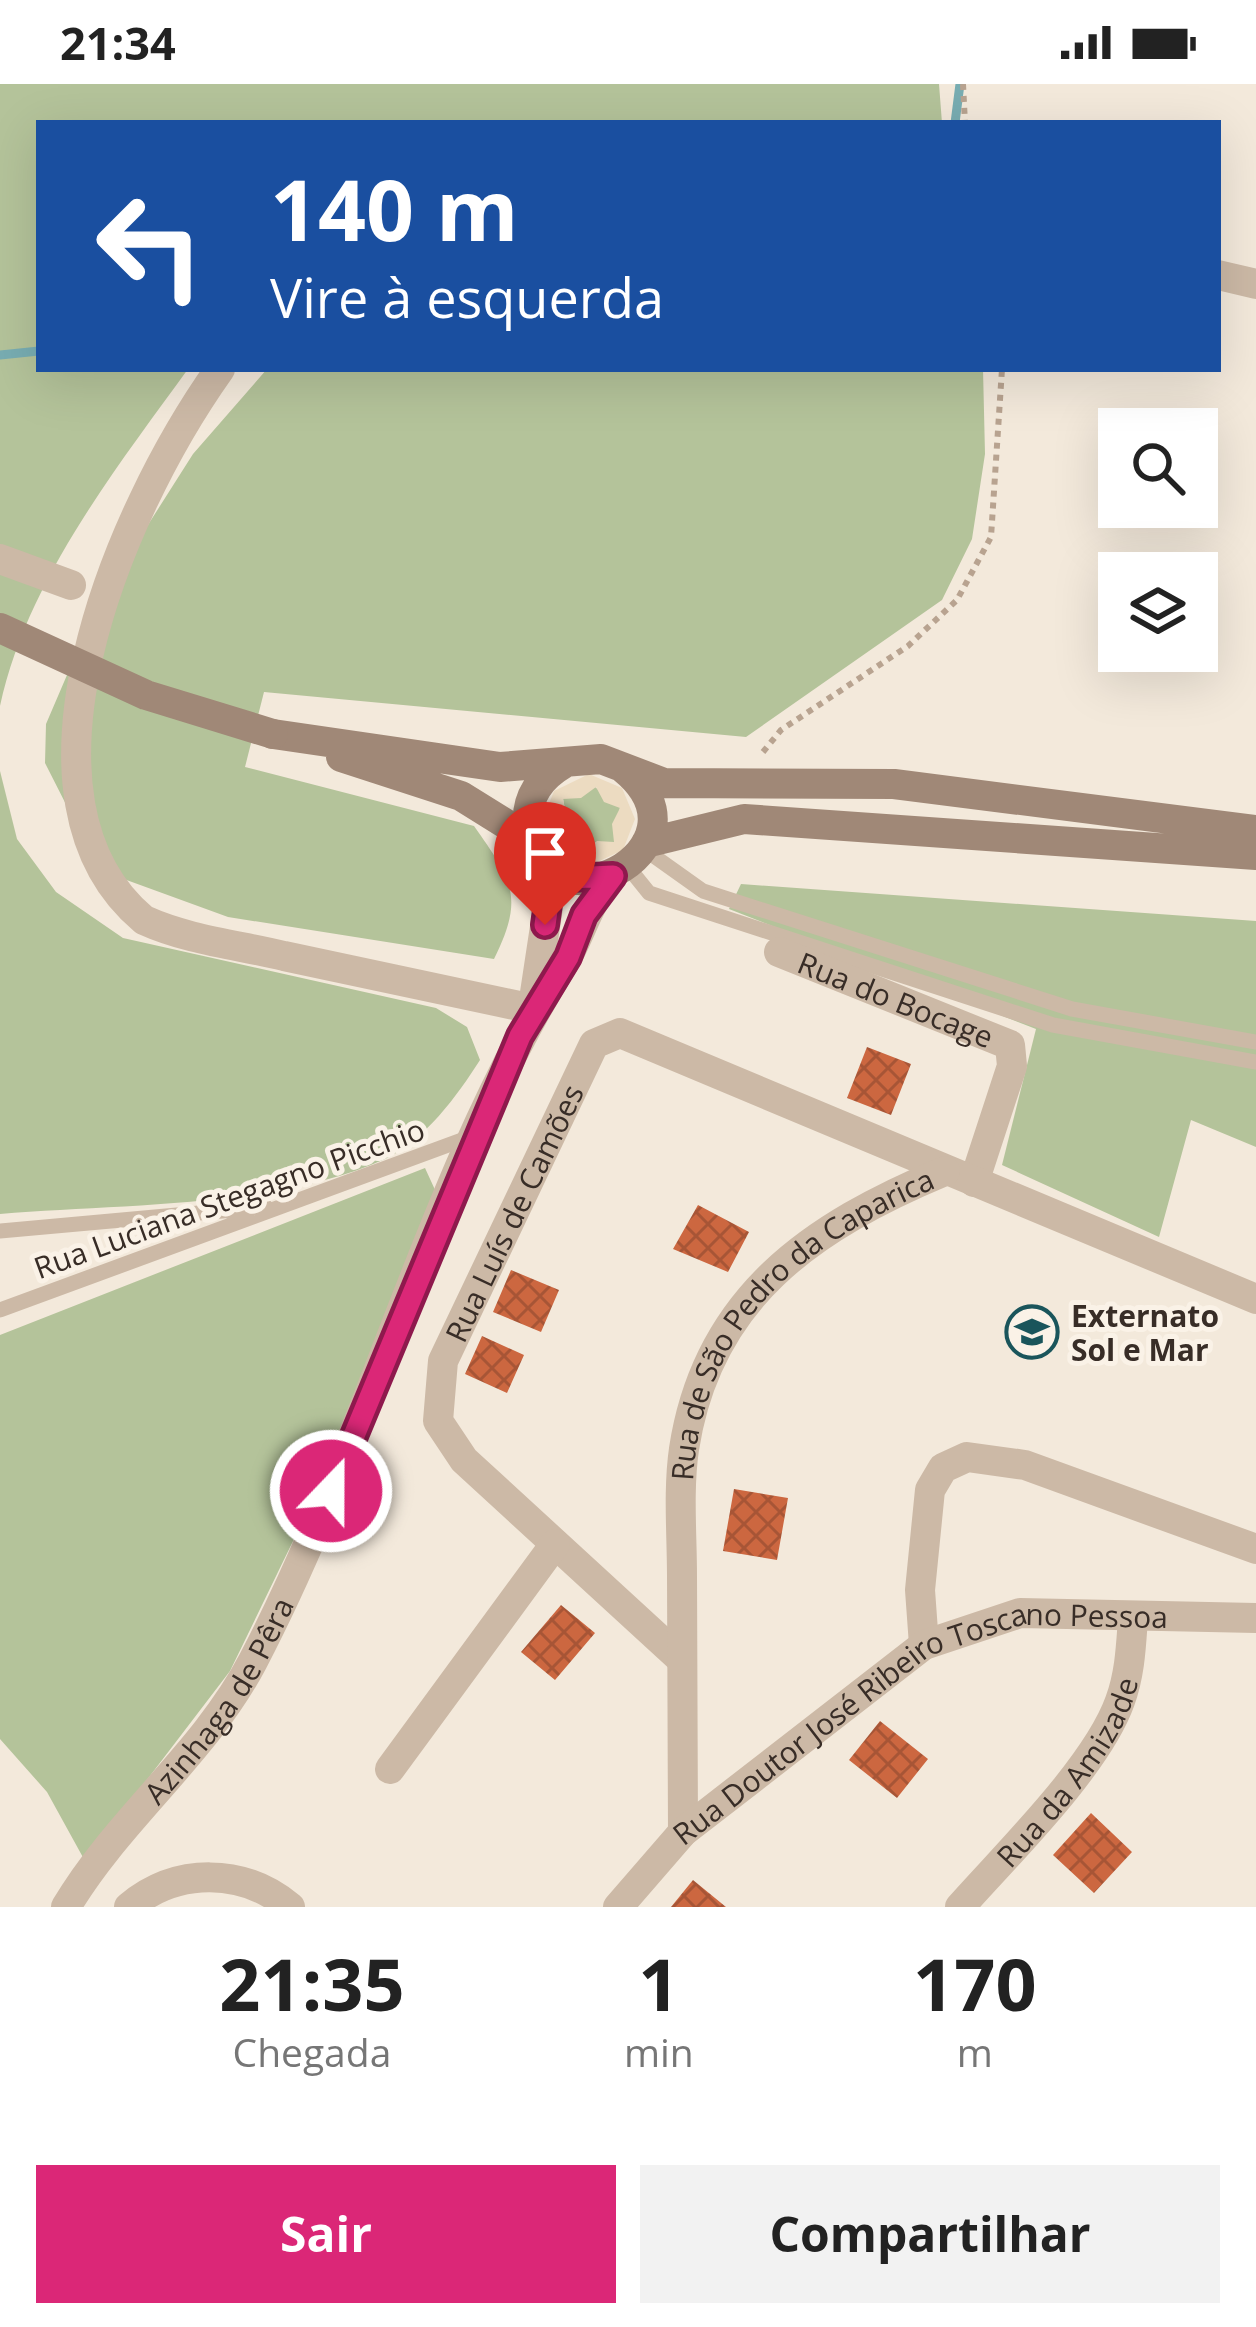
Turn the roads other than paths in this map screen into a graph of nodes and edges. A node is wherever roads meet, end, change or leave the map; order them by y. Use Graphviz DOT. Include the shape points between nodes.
graph roads {
  1 [pos="1221,276"];
  2 [pos="1256,284"];
  3 [pos="218,372"];
  4 [pos="0,559"];
  5 [pos="61,607"];
  6 [pos="0,628"];
  7 [pos="33,681"];
  8 [pos="273,734"];
  9 [pos="574,760"];
  10 [pos="614,764"];
  11 [pos="1256,830"];
  12 [pos="536,849"];
  13 [pos="1256,855"];
  14 [pos="633,859"];
  15 [pos="68,877"];
  16 [pos="779,952"];
  17 [pos="533,1009"];
  18 [pos="1256,1042"];
  19 [pos="1256,1062"];
  20 [pos="476,1134"];
  21 [pos="959,1177"];
  22 [pos="290,1205"];
  23 [pos="0,1231"];
  24 [pos="1256,1299"];
  25 [pos="0,1310"];
  26 [pos="555,1544"];
  27 [pos="1256,1549"];
  28 [pos="1133,1618"];
  29 [pos="1256,1618"];
  30 [pos="924,1645"];
  31 [pos="682,1660"];
  32 [pos="390,1769"];
  33 [pos="683,1832"];
  34 [pos="66,1907"];
  35 [pos="129,1907"];
  36 [pos="290,1907"];
  37 [pos="618,1907"];
  38 [pos="960,1907"];
  1 -- 2 [label="street"];
  3 -- 5 [label="street"];
  4 -- 5 [label="street"];
  5 -- 7 [label="street"];
  6 -- 8 [label="main road, bridge" via="146,695"];
  8 -- 9 [label="main road" via="500,767"];
  8 -- 12 [label="main road" via="461,796"];
  9 -- 10 [label="main road"];
  9 -- 12 [label="main road" via="534,792 527,819"];
  10 -- 11 [label="main road" via="664,783 893,784"];
  10 -- 14 [label="main road" via="647,797"];
  12 -- 14 [label="main road" via="569,878"];
  12 -- 17 [label="street, Azinhaga de Pêra" via="548,907"];
  13 -- 14 [label="main road" via="744,819"];
  14 -- 17 [label="street, Azinhaga de Pêra" via="584,915"];
  14 -- 18 [label="lane" via="703,891 1072,1009"];
  14 -- 19 [label="lane" via="649,893 1053,1025"];
  15 -- 17 [label="street" via="144,920 198,938"];
  16 -- 21 [label="street, Rua do Bocage" via="1010,1045 1012,1066"];
  17 -- 20 [label="street, Azinhaga de Pêra"];
  20 -- 22 [label="lane, Rua Luciana Stegagno Picchio"];
  20 -- 34 [label="street, Azinhaga de Pêra" via="319,1521 250,1665"];
  21 -- 24 [label="street, Rua de São Pedro da Caparica"];
  21 -- 26 [label="street, Rua Luís de Camões" via="620,1033 594,1043 443,1361 438,1421 464,1460"];
  21 -- 31 [label="street, Rua de São Pedro da Caparica" via="864,1206 792,1253 708,1360 682,1461"];
  22 -- 23 [label="lane"];
  22 -- 25 [label="lane, Rua Luciana Stegagno Picchio"];
  26 -- 31 [label="street, Rua Luís de Camões"];
  26 -- 32 [label="street"];
  27 -- 30 [label="street" via="1025,1465 967,1457 943,1468 930,1490 920,1590"];
  28 -- 29 [label="street, Rua Doutor José Ribeiro Toscano Pessoa"];
  28 -- 30 [label="street, Rua Doutor José Ribeiro Toscano Pessoa" via="1020,1612"];
  28 -- 38 [label="street, Rua da Amizade" via="1113,1719"];
  30 -- 33 [label="street, Rua Doutor José Ribeiro Toscano Pessoa"];
  31 -- 33 [label="street, Rua de São Pedro da Caparica"];
  33 -- 37 [label="street, Rua Doutor José Ribeiro Toscano Pessoa"];
  35 -- 36 [label="street" via="152,1888 214,1878 265,1886"];
}
